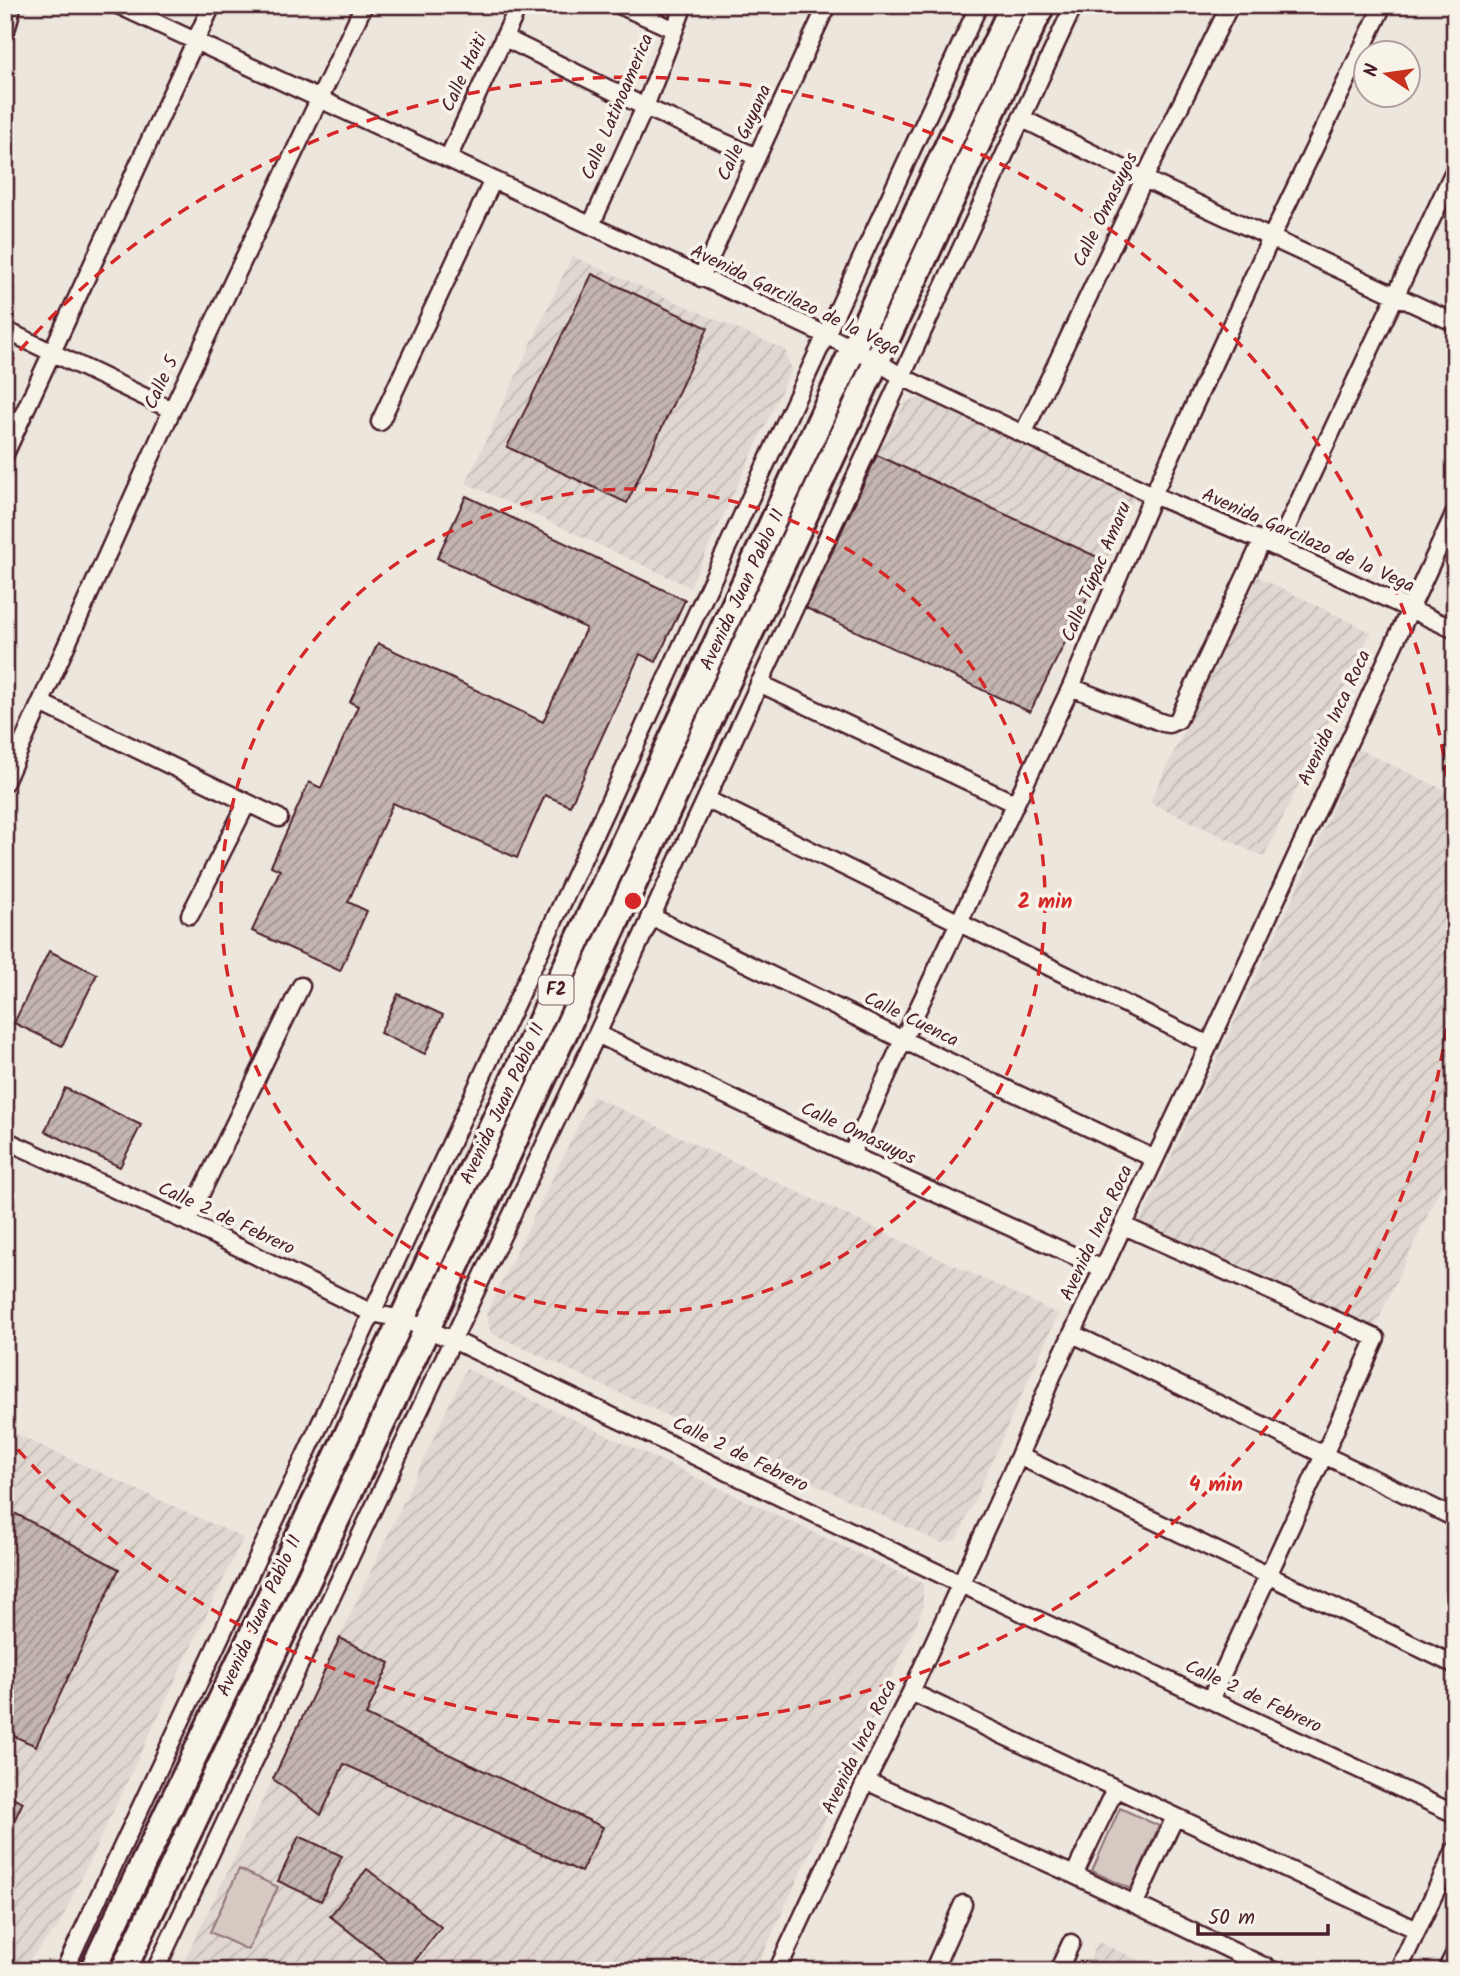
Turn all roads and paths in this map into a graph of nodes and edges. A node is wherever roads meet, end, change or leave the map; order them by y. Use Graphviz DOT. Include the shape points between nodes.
graph roads {
  1 [pos="10,5"];
  2 [pos="118,5"];
  3 [pos="212,5"];
  4 [pos="364,5"];
  5 [pos="519,5"];
  6 [pos="619,5"];
  7 [pos="684,5"];
  8 [pos="827,5"];
  9 [pos="979,5"];
  10 [pos="1013,5"];
  11 [pos="1042,5"];
  12 [pos="1074,5"];
  13 [pos="1230,5"];
  14 [pos="1383,5"];
  15 [pos="5,25"];
  16 [pos="673,29"];
  17 [pos="505,38"];
  18 [pos="196,41"];
  19 [pos="320,100"];
  20 [pos="645,107"];
  21 [pos="1021,118"];
  22 [pos="757,157"];
  23 [pos="448,158"];
  24 [pos="1455,169"];
  25 [pos="1144,179"];
  26 [pos="493,180"];
  27 [pos="591,225"];
  28 [pos="1271,238"];
  29 [pos="701,278"];
  30 [pos="1395,295"];
  31 [pos="1455,323"];
  32 [pos="5,330"];
  33 [pos="826,335"];
  34 [pos="52,352"];
  35 [pos="866,355"];
  36 [pos="902,377"];
  37 [pos="172,410"];
  38 [pos="380,422"];
  39 [pos="1023,434"];
  40 [pos="5,454"];
  41 [pos="1153,495"];
  42 [pos="1455,512"];
  43 [pos="1269,544"];
  44 [pos="1408,610"];
  45 [pos="1455,630"];
  46 [pos="759,683"];
  47 [pos="1071,687"];
  48 [pos="41,704"];
  49 [pos="7,772"];
  50 [pos="706,799"];
  51 [pos="247,803"];
  52 [pos="1014,803"];
  53 [pos="279,818"];
  54 [pos="190,915"];
  55 [pos="650,916"];
  56 [pos="959,923"];
  57 [pos="301,986"];
  58 [pos="597,1034"];
  59 [pos="902,1040"];
  60 [pos="1209,1045"];
  61 [pos="5,1140"];
  62 [pos="851,1155"];
  63 [pos="1155,1159"];
  64 [pos="187,1222"];
  65 [pos="1124,1226"];
  66 [pos="1103,1269"];
  67 [pos="372,1312"];
  68 [pos="402,1319"];
  69 [pos="427,1329"];
  70 [pos="1073,1334"];
  71 [pos="453,1340"];
  72 [pos="1324,1455"];
  73 [pos="1019,1456"];
  74 [pos="1455,1518"];
  75 [pos="1266,1576"];
  76 [pos="961,1584"];
  77 [pos="1455,1665"];
  78 [pos="911,1692"];
  79 [pos="1210,1700"];
  80 [pos="866,1781"];
  81 [pos="1115,1788"];
  82 [pos="1455,1814"];
  83 [pos="1175,1817"];
  84 [pos="1455,1850"];
  85 [pos="1074,1875"];
  86 [pos="1135,1903"];
  87 [pos="963,1904"];
  88 [pos="1417,1930"];
  89 [pos="1071,1943"];
  90 [pos="1455,1953"];
  91 [pos="64,1971"];
  92 [pos="92,1971"];
  93 [pos="123,1971"];
  94 [pos="155,1971"];
  95 [pos="777,1971"];
  96 [pos="933,1971"];
  97 [pos="1058,1971"];
  98 [pos="1274,1971"];
  99 [pos="1398,1971"];
  100 [pos="1446,1971"];
  1 -- 15 [label="main road"];
  2 -- 18 [label="street, Avenida Garcilazo de la Vega"];
  3 -- 18 [label="street"];
  4 -- 19 [label="street, Calle 5"];
  5 -- 17 [label="street, Calle Haiti"];
  6 -- 16 [label="street"];
  7 -- 16 [label="street, Calle Latinoamerica"];
  8 -- 22 [label="street, Calle Guyana"];
  9 -- 33 [label="street, Avenida Juan Pablo II"];
  10 -- 35 [label="highway, Avenida Juan Pablo II / F2"];
  11 -- 35 [label="highway, Avenida Juan Pablo II / F2"];
  12 -- 21 [label="street"];
  13 -- 25 [label="street, Calle Omasuyos"];
  14 -- 28 [label="street, Calle Túpac Amaru"];
  16 -- 20 [label="street, Calle Latinoamerica"];
  17 -- 20 [label="street"];
  17 -- 23 [label="street, Calle Haiti"];
  18 -- 19 [label="street, Avenida Garcilazo de la Vega"];
  18 -- 34 [label="street"];
  19 -- 23 [label="street, Avenida Garcilazo de la Vega"];
  19 -- 37 [label="street, Calle 5"];
  20 -- 22 [label="street"];
  20 -- 27 [label="street, Calle Latinoamerica"];
  21 -- 25 [label="street"];
  21 -- 36 [label="street"];
  22 -- 29 [label="street, Calle Guyana"];
  23 -- 26 [label="street, Avenida Garcilazo de la Vega"];
  24 -- 30 [label="street"];
  25 -- 28 [label="street"];
  25 -- 39 [label="street, Calle Omasuyos"];
  26 -- 27 [label="street, Avenida Garcilazo de la Vega"];
  26 -- 38 [label="street"];
  27 -- 29 [label="street, Avenida Garcilazo de la Vega"];
  28 -- 30 [label="street"];
  28 -- 41 [label="street, Calle Túpac Amaru"];
  29 -- 33 [label="street, Avenida Garcilazo de la Vega"];
  30 -- 31 [label="street"];
  30 -- 43 [label="street"];
  32 -- 34 [label="street"];
  33 -- 35 [label="street, Avenida Garcilazo de la Vega"];
  33 -- 67 [label="street, Avenida Juan Pablo II"];
  34 -- 37 [label="street"];
  34 -- 40 [label="street"];
  35 -- 36 [label="street, Avenida Garcilazo de la Vega"];
  35 -- 68 [label="highway, Avenida Juan Pablo II / F2"];
  35 -- 69 [label="highway, Avenida Juan Pablo II / F2"];
  36 -- 39 [label="street, Avenida Garcilazo de la Vega"];
  36 -- 46 [label="street"];
  37 -- 48 [label="street, Calle 5"];
  39 -- 41 [label="street, Avenida Garcilazo de la Vega"];
  41 -- 43 [label="street, Avenida Garcilazo de la Vega"];
  41 -- 47 [label="street, Calle Túpac Amaru"];
  42 -- 44 [label="street, Avenida Inca Roca"];
  43 -- 44 [label="street, Avenida Garcilazo de la Vega"];
  43 -- 47 [label="street" via="1178,720 1164,723"];
  44 -- 45 [label="street, Avenida Garcilazo de la Vega"];
  44 -- 60 [label="street, Avenida Inca Roca"];
  46 -- 50 [label="street"];
  46 -- 52 [label="street"];
  47 -- 52 [label="street, Calle Túpac Amaru"];
  48 -- 49 [label="street, Calle 5"];
  48 -- 51 [label="street"];
  50 -- 55 [label="street"];
  50 -- 56 [label="street"];
  51 -- 53 [label="street"];
  51 -- 54 [label="street"];
  52 -- 56 [label="street, Calle Túpac Amaru"];
  55 -- 58 [label="street"];
  55 -- 59 [label="street, Calle Cuenca"];
  56 -- 59 [label="street, Calle Túpac Amaru"];
  56 -- 60 [label="street"];
  57 -- 64 [label="street"];
  58 -- 62 [label="street, Calle Omasuyos"];
  58 -- 71 [label="street"];
  59 -- 62 [label="street, Calle Túpac Amaru"];
  59 -- 63 [label="street, Calle Cuenca"];
  60 -- 63 [label="street, Avenida Inca Roca"];
  61 -- 64 [label="street, Calle 2 de Febrero"];
  62 -- 66 [label="street, Calle Omasuyos"];
  63 -- 65 [label="street, Avenida Inca Roca"];
  64 -- 67 [label="street, Calle 2 de Febrero"];
  65 -- 66 [label="street, Avenida Inca Roca"];
  65 -- 72 [label="street" via="1376,1338"];
  66 -- 70 [label="street, Avenida Inca Roca"];
  67 -- 68 [label="street, Calle 2 de Febrero"];
  67 -- 91 [label="street, Avenida Juan Pablo II"];
  68 -- 69 [label="street, Calle 2 de Febrero"];
  68 -- 92 [label="highway, Avenida Juan Pablo II / F2"];
  69 -- 71 [label="street, Calle 2 de Febrero"];
  69 -- 93 [label="highway, Avenida Juan Pablo II / F2"];
  70 -- 72 [label="street"];
  70 -- 73 [label="street, Avenida Inca Roca"];
  71 -- 76 [label="street, Calle 2 de Febrero"];
  71 -- 94 [label="street"];
  72 -- 74 [label="street"];
  72 -- 75 [label="street"];
  73 -- 75 [label="street"];
  73 -- 76 [label="street, Avenida Inca Roca"];
  75 -- 77 [label="street"];
  75 -- 79 [label="street"];
  76 -- 78 [label="street, Avenida Inca Roca"];
  76 -- 79 [label="street, Calle 2 de Febrero"];
  78 -- 80 [label="street, Avenida Inca Roca"];
  78 -- 81 [label="street"];
  79 -- 82 [label="street, Calle 2 de Febrero"];
  80 -- 85 [label="street"];
  80 -- 95 [label="street, Avenida Inca Roca"];
  81 -- 83 [label="street"];
  81 -- 85 [label="street"];
  83 -- 86 [label="street"];
  83 -- 88 [label="street"];
  84 -- 88 [label="street"];
  85 -- 86 [label="street"];
  86 -- 98 [label="street"];
  87 -- 96 [label="street"];
  88 -- 99 [label="street"];
  89 -- 97 [label="street"];
  90 -- 100 [label="street"];
}
